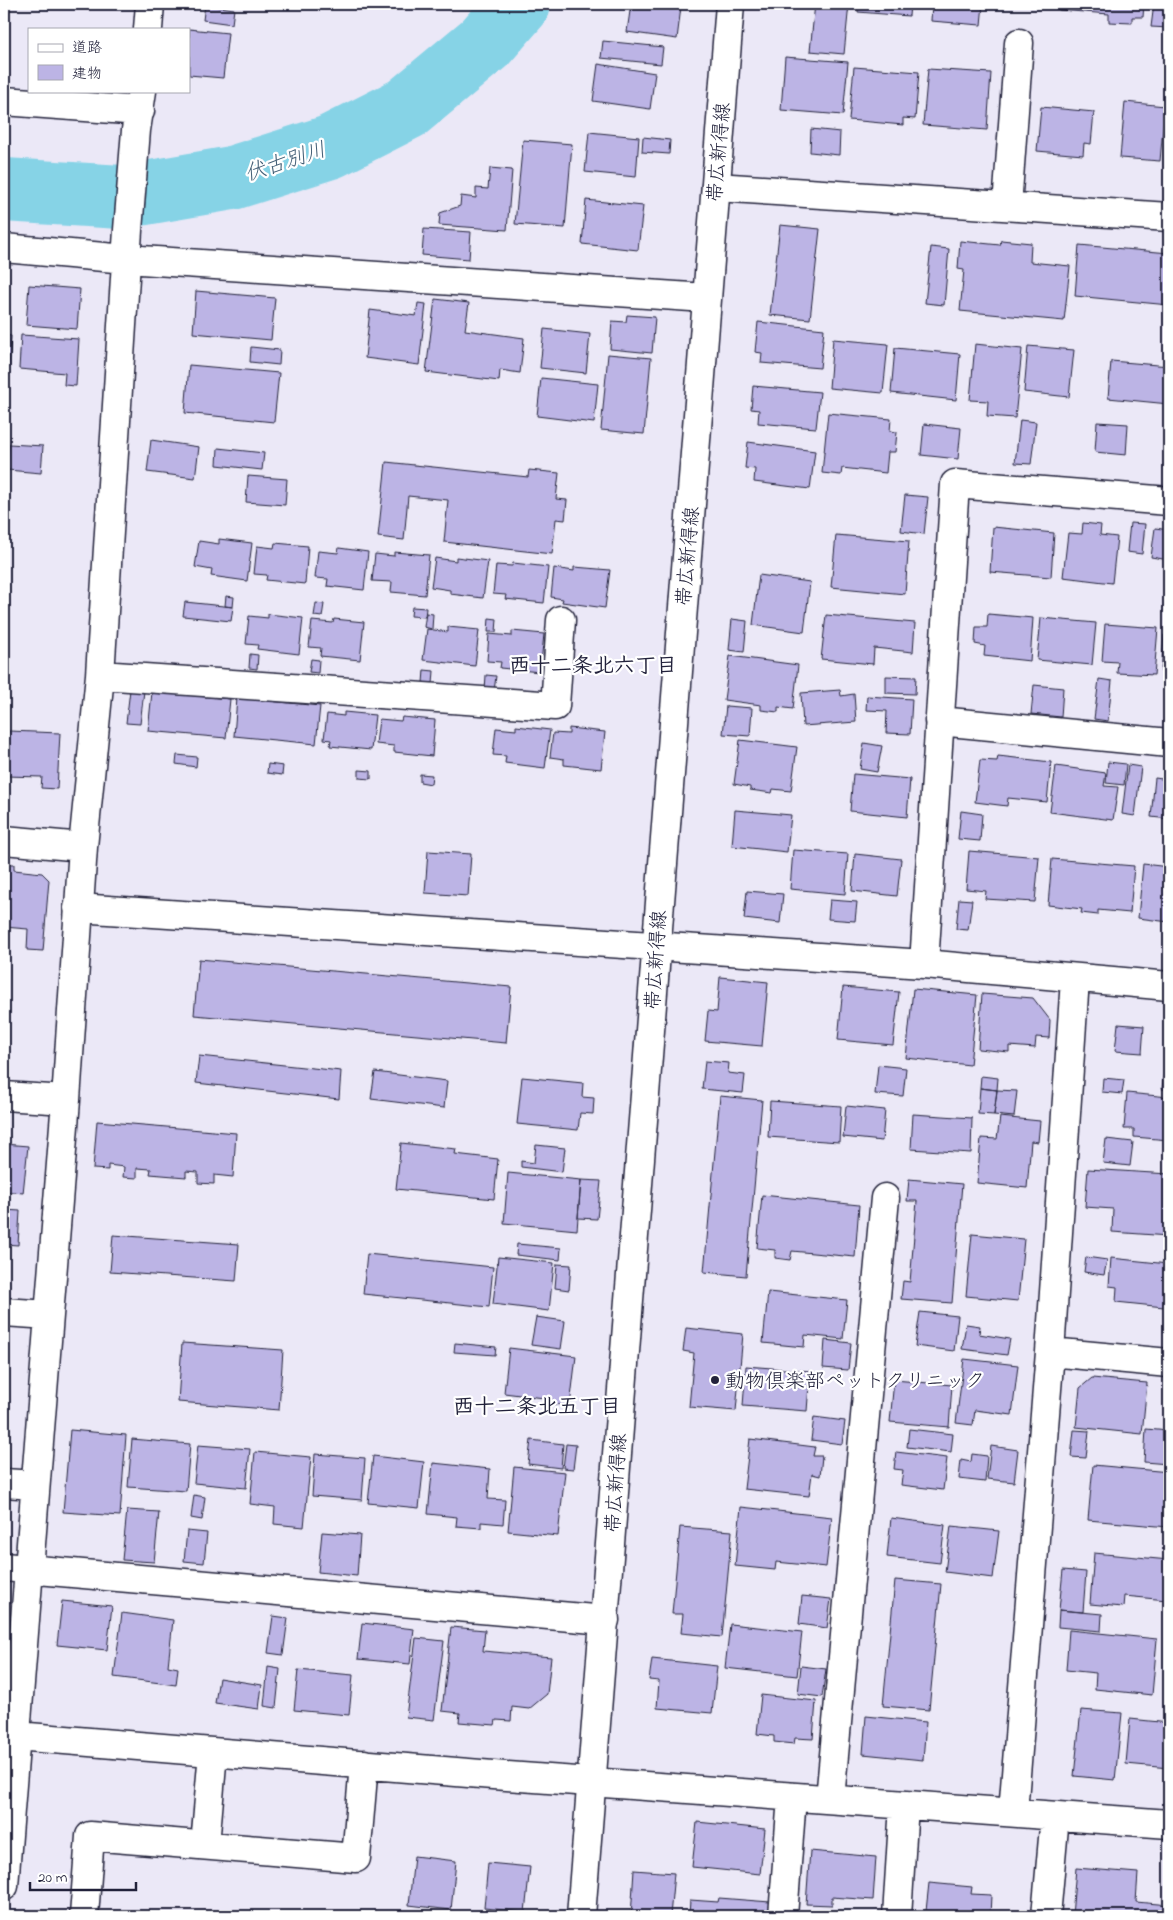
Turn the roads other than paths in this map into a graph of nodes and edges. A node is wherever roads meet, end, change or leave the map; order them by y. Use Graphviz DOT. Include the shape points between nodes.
graph roads {
  1 [pos="150,4"];
  2 [pos="730,4"];
  3 [pos="148,28"];
  4 [pos="1018,43"];
  5 [pos="4,101"];
  6 [pos="140,111"];
  7 [pos="716,187"];
  8 [pos="1007,206"];
  9 [pos="1169,217"];
  10 [pos="4,248"];
  11 [pos="126,259"];
  12 [pos="706,298"];
  13 [pos="1169,502"];
  14 [pos="561,620"];
  15 [pos="100,675"];
  16 [pos="940,721"];
  17 [pos="1169,743"];
  18 [pos="4,840"];
  19 [pos="83,847"];
  20 [pos="78,908"];
  21 [pos="656,948"];
  22 [pos="924,964"];
  23 [pos="1075,979"];
  24 [pos="1169,986"];
  25 [pos="4,1096"];
  26 [pos="66,1100"];
  27 [pos="885,1198"];
  28 [pos="4,1312"];
  29 [pos="49,1315"];
  30 [pos="1050,1352"];
  31 [pos="1169,1363"];
  32 [pos="4,1483"];
  33 [pos="34,1485"];
  34 [pos="16,1568"];
  35 [pos="605,1620"];
  36 [pos="10,1735"];
  37 [pos="213,1752"];
  38 [pos="364,1764"];
  39 [pos="591,1782"];
  40 [pos="792,1797"];
  41 [pos="830,1799"];
  42 [pos="904,1805"];
  43 [pos="1013,1812"];
  44 [pos="1055,1816"];
  45 [pos="1169,1824"];
  46 [pos="205,1845"];
  47 [pos="4,1886"];
  48 [pos="84,1916"];
  49 [pos="581,1916"];
  50 [pos="784,1916"];
  51 [pos="896,1916"];
  52 [pos="1046,1916"];
  1 -- 3 [label="street"];
  2 -- 7 [label="street, 帯広新得線"];
  4 -- 8 [label="street"];
  5 -- 6 [label="street"];
  6 -- 11 [label="street"];
  7 -- 8 [label="street"];
  7 -- 12 [label="street, 帯広新得線"];
  8 -- 9 [label="street"];
  10 -- 11 [label="street"];
  11 -- 12 [label="street"];
  11 -- 15 [label="street"];
  12 -- 21 [label="street, 帯広新得線"];
  13 -- 16 [label="street" via="955,484"];
  14 -- 15 [label="street" via="555,706"];
  15 -- 19 [label="street"];
  16 -- 17 [label="street"];
  16 -- 22 [label="street"];
  18 -- 19 [label="street"];
  19 -- 20 [label="street"];
  20 -- 21 [label="street"];
  20 -- 26 [label="street"];
  21 -- 22 [label="street"];
  21 -- 35 [label="street, 帯広新得線"];
  22 -- 23 [label="street"];
  23 -- 24 [label="street"];
  23 -- 30 [label="street"];
  25 -- 26 [label="street"];
  26 -- 29 [label="street"];
  27 -- 41 [label="street"];
  28 -- 29 [label="street"];
  29 -- 33 [label="street"];
  30 -- 31 [label="street"];
  30 -- 43 [label="street"];
  32 -- 33 [label="street"];
  33 -- 34 [label="street"];
  34 -- 35 [label="street"];
  34 -- 36 [label="street"];
  35 -- 39 [label="street, 帯広新得線"];
  36 -- 37 [label="street"];
  36 -- 47 [label="street"];
  37 -- 38 [label="street"];
  37 -- 46 [label="street"];
  38 -- 39 [label="street"];
  38 -- 46 [label="street" via="356,1858"];
  39 -- 40 [label="street"];
  39 -- 49 [label="street, 帯広新得線"];
  40 -- 41 [label="street"];
  40 -- 50 [label="street"];
  41 -- 42 [label="street"];
  42 -- 43 [label="street"];
  42 -- 51 [label="street"];
  43 -- 44 [label="street"];
  44 -- 45 [label="street"];
  44 -- 52 [label="street"];
  46 -- 48 [label="street" via="90,1836"];
}
